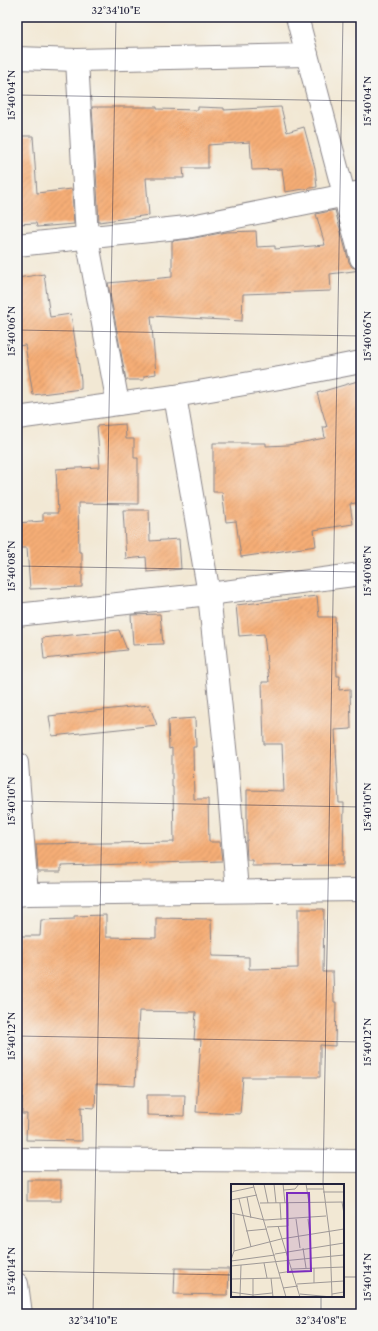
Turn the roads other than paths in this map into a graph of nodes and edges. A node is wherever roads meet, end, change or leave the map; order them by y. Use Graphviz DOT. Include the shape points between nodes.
graph roads {
  1 [pos="297,17"];
  2 [pos="307,55"];
  3 [pos="17,58"];
  4 [pos="76,60"];
  5 [pos="352,194"];
  6 [pos="86,238"];
  7 [pos="17,245"];
  8 [pos="361,258"];
  9 [pos="361,362"];
  10 [pos="175,396"];
  11 [pos="118,404"];
  12 [pos="17,418"];
  13 [pos="361,574"];
  14 [pos="210,594"];
  15 [pos="17,615"];
  16 [pos="17,762"];
  17 [pos="361,890"];
  18 [pos="237,891"];
  19 [pos="22,894"];
  20 [pos="17,1159"];
  21 [pos="361,1161"];
  22 [pos="17,1284"];
  23 [pos="21,1314"];
  1 -- 2 [label="street"];
  2 -- 4 [label="street"];
  2 -- 5 [label="street"];
  3 -- 4 [label="street"];
  4 -- 6 [label="street"];
  5 -- 6 [label="street" via="187,227"];
  5 -- 8 [label="street"];
  6 -- 7 [label="street"];
  6 -- 11 [label="street"];
  9 -- 10 [label="street"];
  10 -- 11 [label="street"];
  10 -- 14 [label="street"];
  11 -- 12 [label="street"];
  13 -- 14 [label="street"];
  14 -- 15 [label="street"];
  14 -- 18 [label="street"];
  16 -- 19 [label="street"];
  17 -- 18 [label="street"];
  18 -- 19 [label="street"];
  20 -- 21 [label="street"];
  22 -- 23 [label="street"];
}
